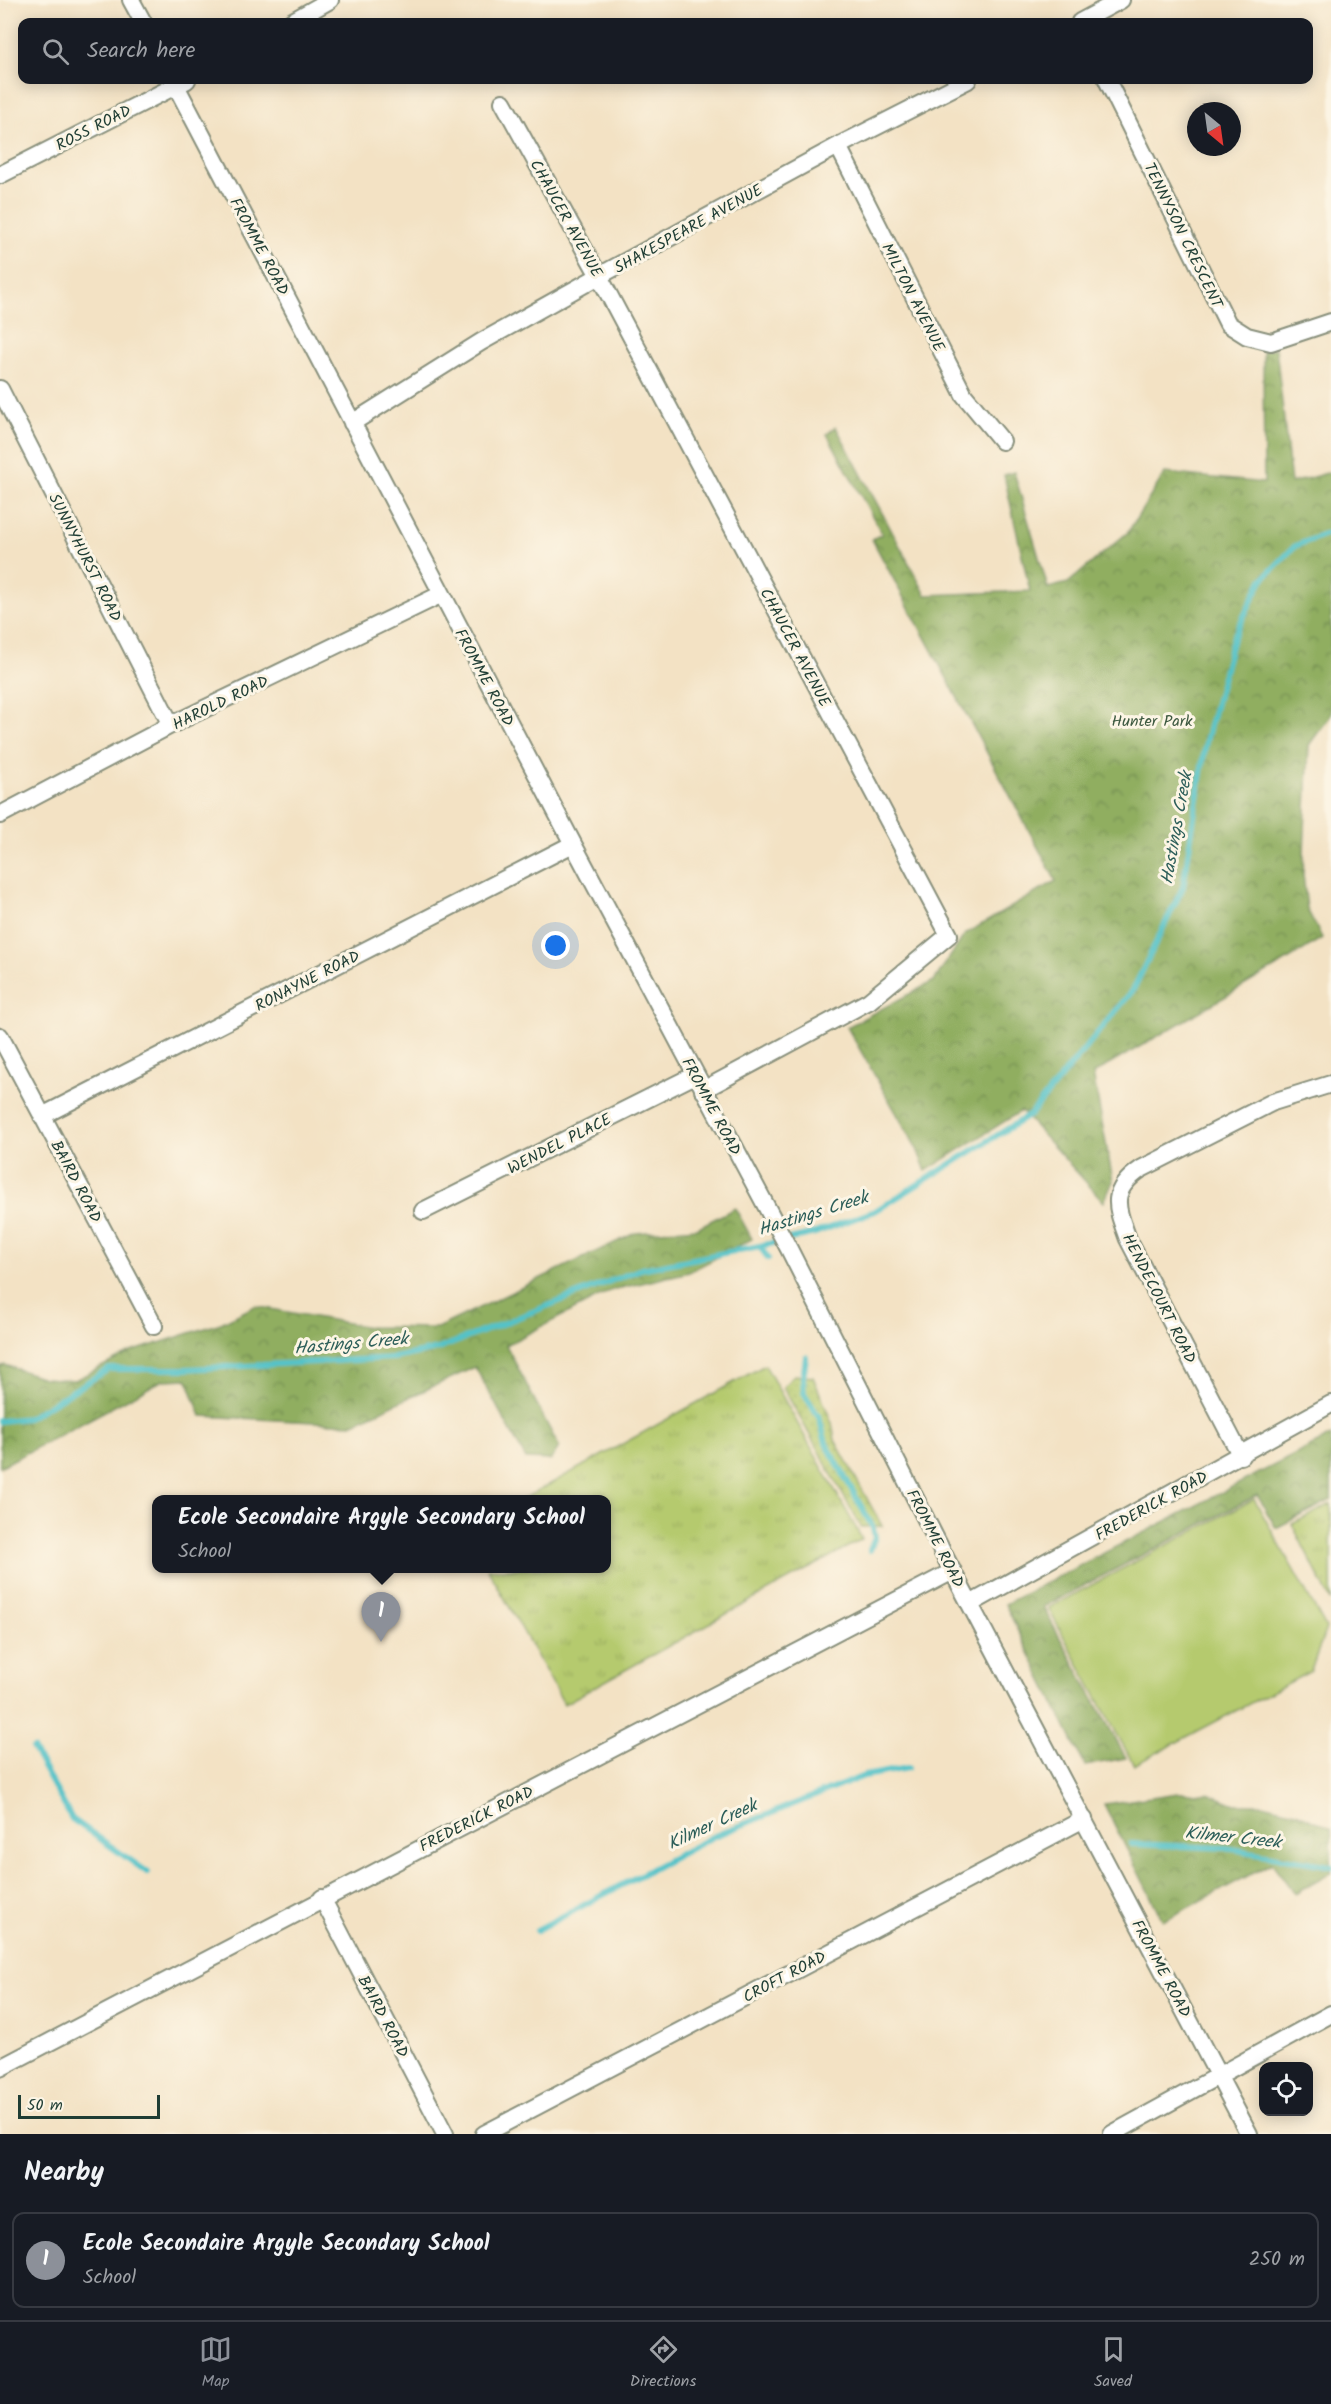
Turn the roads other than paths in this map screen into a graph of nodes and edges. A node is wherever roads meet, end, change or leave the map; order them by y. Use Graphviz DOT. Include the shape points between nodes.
graph roads {
  1 [pos="131,0"];
  2 [pos="330,0"];
  3 [pos="1121,0"];
  4 [pos="141,18"];
  5 [pos="298,18"];
  6 [pos="1087,18"];
  7 [pos="172,84"];
  8 [pos="180,84"];
  9 [pos="960,84"];
  10 [pos="1109,84"];
  11 [pos="503,102"];
  12 [pos="838,146"];
  13 [pos="0,175"];
  14 [pos="599,276"];
  15 [pos="1331,321"];
  16 [pos="0,389"];
  17 [pos="352,423"];
  18 [pos="1002,441"];
  19 [pos="442,594"];
  20 [pos="171,725"];
  21 [pos="0,815"];
  22 [pos="573,844"];
  23 [pos="0,1036"];
  24 [pos="695,1075"];
  25 [pos="1331,1084"];
  26 [pos="703,1090"];
  27 [pos="42,1116"];
  28 [pos="423,1211"];
  29 [pos="154,1326"];
  30 [pos="1331,1404"];
  31 [pos="1241,1456"];
  32 [pos="953,1571"];
  33 [pos="970,1604"];
  34 [pos="1084,1819"];
  35 [pos="322,1898"];
  36 [pos="1331,2013"];
  37 [pos="0,2068"];
  38 [pos="1219,2076"];
  39 [pos="445,2134"];
  40 [pos="484,2134"];
  41 [pos="1112,2134"];
  42 [pos="1249,2134"];
  1 -- 4 [label="street"];
  2 -- 5 [label="street"];
  3 -- 6 [label="street"];
  7 -- 13 [label="street, ROSS ROAD"];
  8 -- 17 [label="street, FROMME ROAD"];
  9 -- 12 [label="street, SHAKESPEARE AVENUE"];
  10 -- 15 [label="street, TENNYSON CRESCENT" via="1228,324 1247,336 1271,342"];
  11 -- 14 [label="street, CHAUCER AVENUE"];
  12 -- 14 [label="street, SHAKESPEARE AVENUE"];
  12 -- 18 [label="street, MILTON AVENUE" via="964,395"];
  14 -- 17 [label="street, SHAKESPEARE AVENUE" via="481,342"];
  14 -- 26 [label="street, CHAUCER AVENUE" via="949,935 869,1001"];
  16 -- 20 [label="street, SUNNYHURST ROAD"];
  17 -- 19 [label="street, FROMME ROAD"];
  19 -- 20 [label="street, HAROLD ROAD"];
  19 -- 22 [label="street, FROMME ROAD"];
  20 -- 21 [label="street, HAROLD ROAD"];
  22 -- 24 [label="street, FROMME ROAD"];
  22 -- 27 [label="street, RONAYNE ROAD"];
  23 -- 27 [label="street, BAIRD ROAD"];
  24 -- 26 [label="street, FROMME ROAD"];
  24 -- 28 [label="street, WENDEL PLACE"];
  25 -- 31 [label="street, HENDECOURT ROAD" via="1273,1102 1141,1169 1128,1178 1118,1193 1119,1214 1128,1239"];
  26 -- 32 [label="street, FROMME ROAD"];
  27 -- 29 [label="street, BAIRD ROAD"];
  30 -- 31 [label="street, FREDERICK ROAD"];
  31 -- 33 [label="street, FREDERICK ROAD"];
  32 -- 33 [label="street, FROMME ROAD"];
  32 -- 35 [label="street, FREDERICK ROAD"];
  33 -- 34 [label="street, FROMME ROAD"];
  34 -- 38 [label="street, FROMME ROAD"];
  34 -- 40 [label="street, CROFT ROAD"];
  35 -- 37 [label="street, FREDERICK ROAD"];
  35 -- 39 [label="street, BAIRD ROAD"];
  36 -- 38 [label="street"];
  38 -- 41 [label="street"];
  38 -- 42 [label="street, FROMME ROAD"];
}
